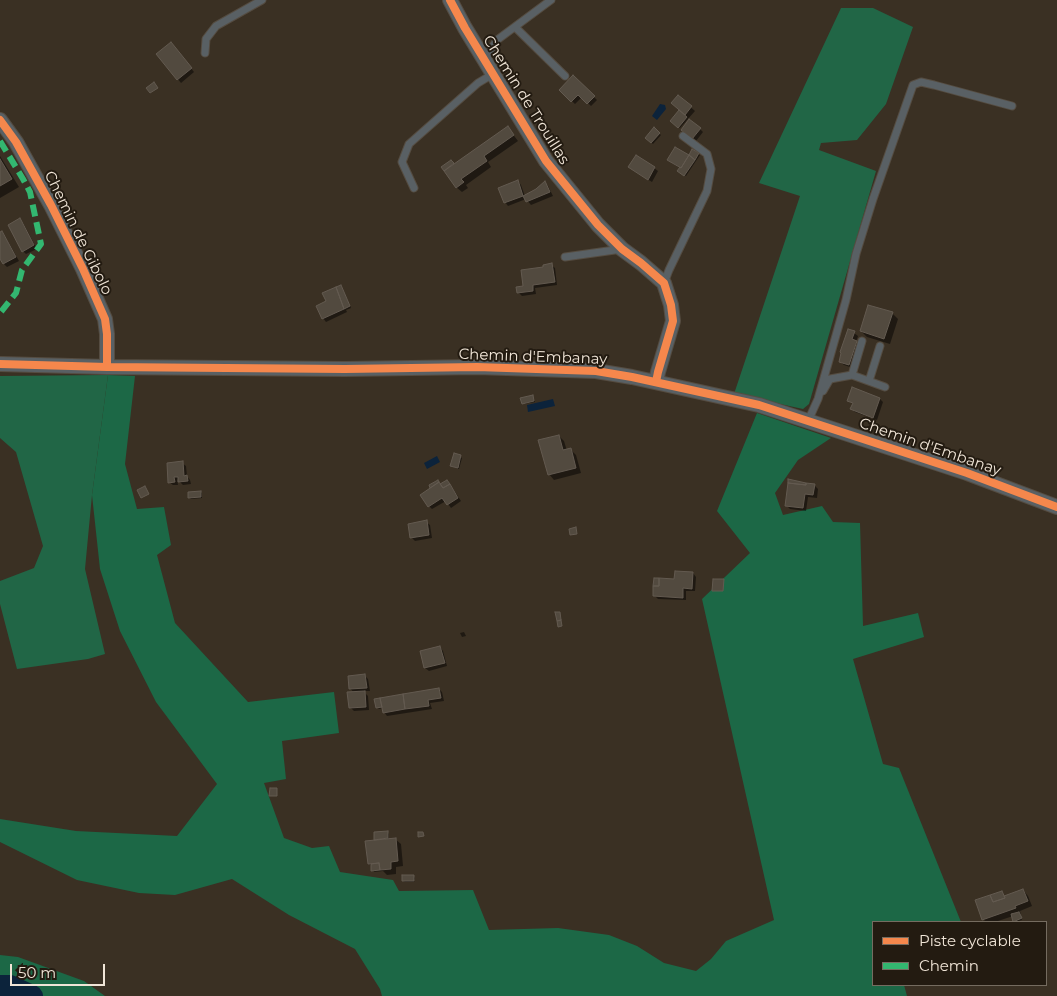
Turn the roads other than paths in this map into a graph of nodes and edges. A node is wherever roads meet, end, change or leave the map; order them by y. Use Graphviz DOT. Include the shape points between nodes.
graph roads {
  1 [pos="262,0"];
  2 [pos="450,0"];
  3 [pos="551,0"];
  4 [pos="515,27"];
  5 [pos="205,53"];
  6 [pos="484,60"];
  7 [pos="493,74"];
  8 [pos="564,76"];
  9 [pos="1012,106"];
  10 [pos="0,120"];
  11 [pos="683,136"];
  12 [pos="414,188"];
  13 [pos="622,249"];
  14 [pos="565,257"];
  15 [pos="664,283"];
  16 [pos="862,340"];
  17 [pos="880,346"];
  18 [pos="0,364"];
  19 [pos="107,367"];
  20 [pos="852,375"];
  21 [pos="869,381"];
  22 [pos="656,382"];
  23 [pos="885,387"];
  24 [pos="818,399"];
  25 [pos="808,420"];
  26 [pos="1057,507"];
  1 -- 5 [label="lane" via="216,26 206,39"];
  2 -- 6 [label="street, Chemin de Trouillas"];
  3 -- 4 [label="lane"];
  4 -- 6 [label="lane" via="497,40"];
  4 -- 8 [label="lane"];
  6 -- 7 [label="street, Chemin de Trouillas"];
  7 -- 12 [label="lane" via="478,83 409,144 402,162"];
  7 -- 13 [label="street, Chemin de Trouillas" via="546,161"];
  9 -- 24 [label="lane" via="921,82 913,84 856,254"];
  10 -- 19 [label="street, Chemin de Gibolo" via="34,174 83,269 104,319"];
  11 -- 15 [label="lane" via="707,154 711,169 707,191"];
  13 -- 14 [label="lane"];
  13 -- 15 [label="street, Chemin de Trouillas"];
  15 -- 22 [label="street" via="673,321"];
  16 -- 20 [label="lane"];
  17 -- 21 [label="lane"];
  18 -- 19 [label="street, Chemin d'Embanay"];
  19 -- 22 [label="street, Chemin d'Embanay" via="477,367 596,371"];
  20 -- 21 [label="lane"];
  20 -- 24 [label="lane" via="830,380"];
  21 -- 23 [label="lane"];
  22 -- 25 [label="street, Chemin d'Embanay" via="759,405"];
  24 -- 25 [label="lane"];
  25 -- 26 [label="street, Chemin d'Embanay"];
}
